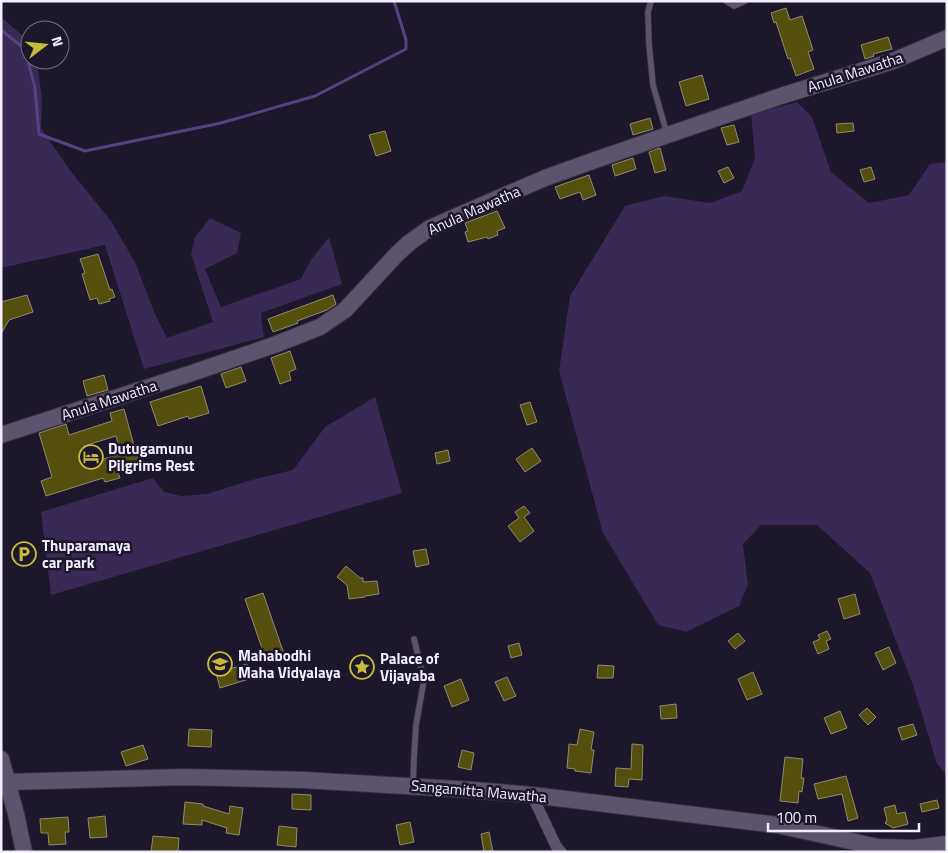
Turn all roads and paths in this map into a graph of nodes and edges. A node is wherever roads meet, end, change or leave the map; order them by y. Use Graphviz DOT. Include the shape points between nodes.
graph roads {
  1 [pos="651,1"];
  2 [pos="726,1"];
  3 [pos="745,1"];
  4 [pos="947,38"];
  5 [pos="668,136"];
  6 [pos="1,435"];
  7 [pos="414,640"];
  8 [pos="1,759"];
  9 [pos="7,782"];
  10 [pos="413,786"];
  11 [pos="532,795"];
  12 [pos="947,844"];
  13 [pos="24,852"];
  14 [pos="561,852"];
  1 -- 5 [label="lane" via="648,12 653,86"];
  2 -- 3 [label="lane" via="734,6"];
  4 -- 5 [label="main road, Anula Mawatha" via="893,61"];
  5 -- 6 [label="main road, Anula Mawatha" via="551,176 430,228 409,243 340,314 315,329 274,346"];
  7 -- 10 [label="lane" via="424,680 416,725"];
  8 -- 9 [label="main road"];
  9 -- 10 [label="main road, Sangamitta Mawatha" via="184,777"];
  9 -- 13 [label="main road"];
  10 -- 11 [label="main road, Sangamitta Mawatha"];
  11 -- 12 [label="main road, Sangamitta Mawatha" via="778,825 867,846 914,848"];
  11 -- 14 [label="street"];
}
